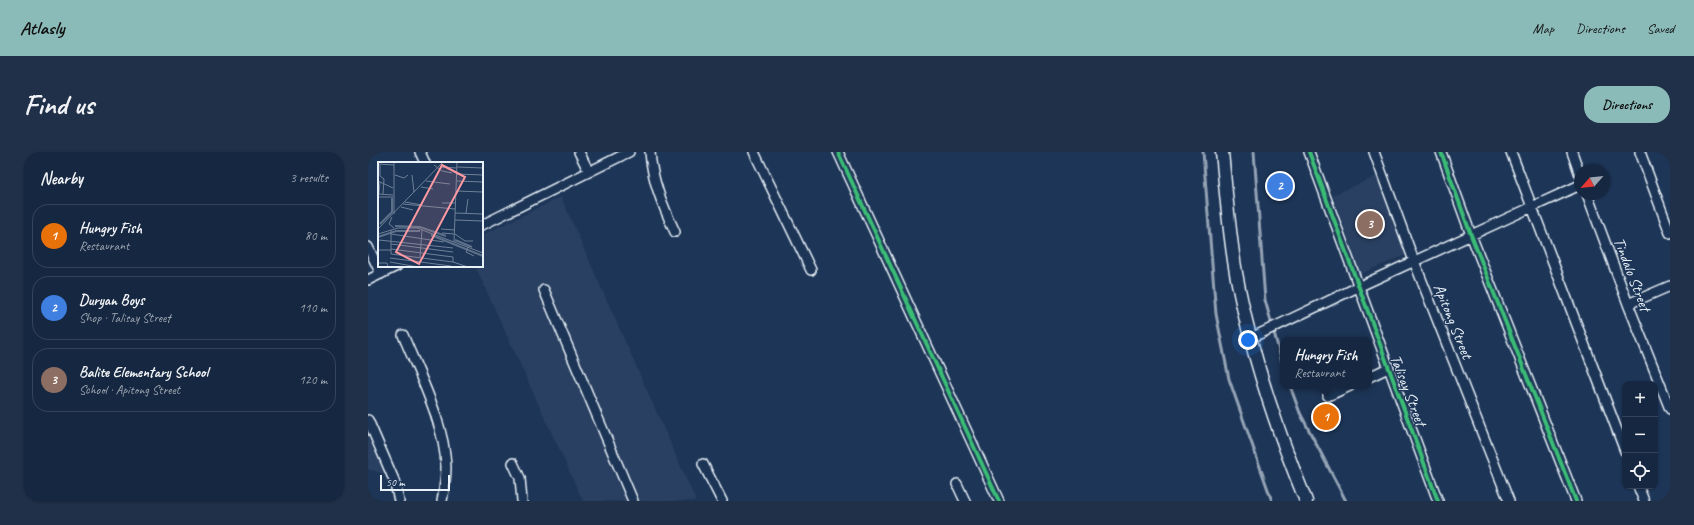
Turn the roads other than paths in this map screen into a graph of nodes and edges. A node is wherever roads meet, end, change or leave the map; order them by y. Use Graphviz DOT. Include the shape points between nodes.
graph roads {
  1 [pos="420,152"];
  2 [pos="579,152"];
  3 [pos="629,152"];
  4 [pos="650,152"];
  5 [pos="754,152"];
  6 [pos="838,152"];
  7 [pos="1222,152"];
  8 [pos="1309,152"];
  9 [pos="1374,152"];
  10 [pos="1441,152"];
  11 [pos="1511,152"];
  12 [pos="1572,152"];
  13 [pos="1640,152"];
  14 [pos="425,162"];
  15 [pos="1576,164"];
  16 [pos="589,172"];
  17 [pos="1574,188"];
  18 [pos="1589,200"];
  19 [pos="1532,207"];
  20 [pos="483,225"];
  21 [pos="675,232"];
  22 [pos="1670,233"];
  23 [pos="1471,235"];
  24 [pos="368,247"];
  25 [pos="1414,261"];
  26 [pos="395,267"];
  27 [pos="810,270"];
  28 [pos="381,274"];
  29 [pos="368,280"];
  30 [pos="1670,286"];
  31 [pos="1358,287"];
  32 [pos="544,290"];
  33 [pos="1628,304"];
  34 [pos="403,335"];
  35 [pos="1251,338"];
  36 [pos="1388,368"];
  37 [pos="1372,376"];
  38 [pos="1343,389"];
  39 [pos="1328,396"];
  40 [pos="1670,409"];
  41 [pos="368,420"];
  42 [pos="1622,443"];
  43 [pos="514,463"];
  44 [pos="703,464"];
  45 [pos="957,484"];
  46 [pos="1639,489"];
  47 [pos="399,501"];
  48 [pos="442,501"];
  49 [pos="522,501"];
  50 [pos="633,501"];
  51 [pos="722,501"];
  52 [pos="965,501"];
  53 [pos="999,501"];
  54 [pos="1306,501"];
  55 [pos="1438,501"];
  56 [pos="1509,501"];
  57 [pos="1576,501"];
  58 [pos="1644,501"];
  1 -- 14 [label="street"];
  2 -- 16 [label="street"];
  3 -- 16 [label="street"];
  4 -- 21 [label="street" via="658,195"];
  5 -- 27 [label="street"];
  6 -- 53 [label="street"];
  7 -- 35 [label="main road" via="1236,273"];
  8 -- 31 [label="street, Talisay Street"];
  9 -- 25 [label="street, Apitong Street"];
  10 -- 23 [label="street"];
  11 -- 19 [label="street"];
  12 -- 15 [label="street"];
  13 -- 22 [label="street"];
  16 -- 20 [label="street"];
  17 -- 19 [label="street"];
  18 -- 33 [label="street, Tindalo Street"];
  19 -- 23 [label="street"];
  19 -- 42 [label="street"];
  23 -- 25 [label="street"];
  23 -- 57 [label="street"];
  24 -- 28 [label="street"];
  25 -- 31 [label="street"];
  25 -- 56 [label="street, Apitong Street"];
  26 -- 28 [label="street"];
  28 -- 29 [label="street"];
  30 -- 33 [label="street"];
  31 -- 35 [label="street"];
  31 -- 36 [label="street, Talisay Street"];
  32 -- 50 [label="street"];
  33 -- 40 [label="street, Tindalo Street"];
  34 -- 48 [label="street" via="433,408 442,440 446,467"];
  35 -- 54 [label="main road" via="1271,407"];
  36 -- 37 [label="street"];
  36 -- 55 [label="street, Talisay Street"];
  38 -- 39 [label="street"];
  41 -- 47 [label="street" via="392,473"];
  43 -- 49 [label="street" via="520,478"];
  44 -- 51 [label="street"];
  45 -- 52 [label="street"];
  46 -- 58 [label="street"];
}
